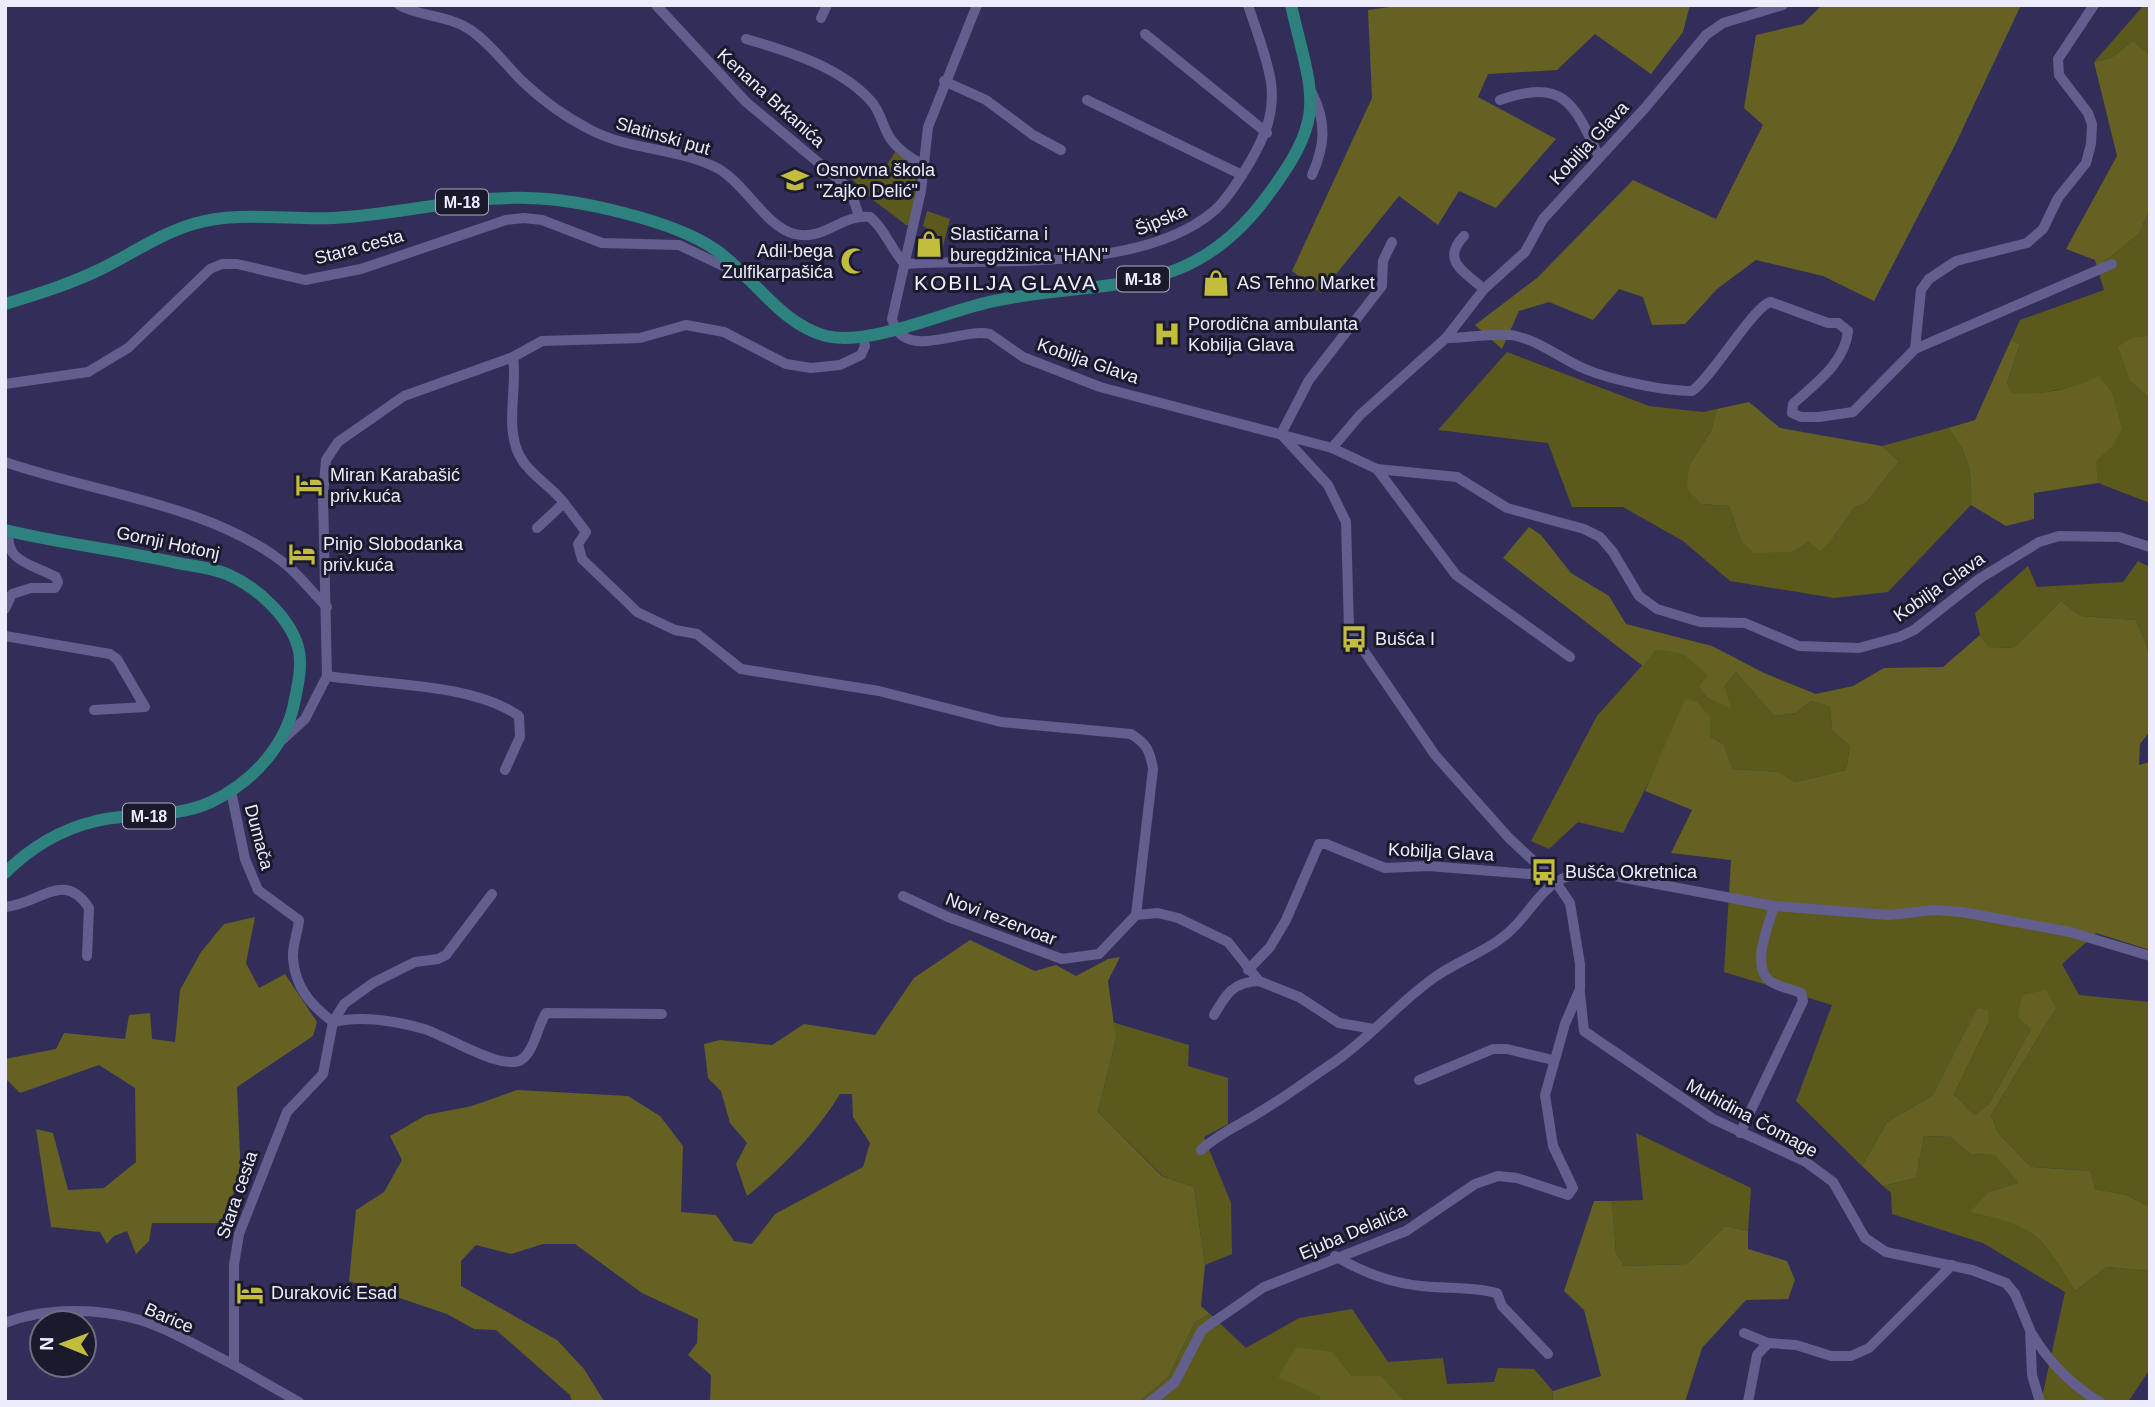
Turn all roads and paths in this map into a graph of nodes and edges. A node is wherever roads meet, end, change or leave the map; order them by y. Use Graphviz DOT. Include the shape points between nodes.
graph roads {
  1 [pos="399,5"];
  2 [pos="656,5"];
  3 [pos="827,5"];
  4 [pos="977,5"];
  5 [pos="1248,5"];
  6 [pos="1291,5"];
  7 [pos="1783,5"];
  8 [pos="2094,5"];
  9 [pos="821,18"];
  10 [pos="1145,34"];
  11 [pos="746,39"];
  12 [pos="944,81"];
  13 [pos="1312,93"];
  14 [pos="1087,100"];
  15 [pos="1500,100"];
  16 [pos="1267,133"];
  17 [pos="1061,150"];
  18 [pos="1599,157"];
  19 [pos="924,165"];
  20 [pos="1242,175"];
  21 [pos="1312,175"];
  22 [pos="859,216"];
  23 [pos="1464,236"];
  24 [pos="1392,243"];
  25 [pos="905,264"];
  26 [pos="2112,264"];
  27 [pos="748,278"];
  28 [pos="1484,289"];
  29 [pos="5,304"];
  30 [pos="895,328"];
  31 [pos="863,337"];
  32 [pos="1446,338"];
  33 [pos="1915,349"];
  34 [pos="513,357"];
  35 [pos="5,384"];
  36 [pos="1282,434"];
  37 [pos="1332,448"];
  38 [pos="5,462"];
  39 [pos="1377,469"];
  40 [pos="564,503"];
  41 [pos="537,528"];
  42 [pos="7,530"];
  43 [pos="2150,547"];
  44 [pos="327,607"];
  45 [pos="5,609"];
  46 [pos="5,636"];
  47 [pos="1570,657"];
  48 [pos="327,676"];
  49 [pos="94,710"];
  50 [pos="281,740"];
  51 [pos="505,770"];
  52 [pos="231,791"];
  53 [pos="1544,869"];
  54 [pos="5,873"];
  55 [pos="1555,881"];
  56 [pos="492,894"];
  57 [pos="903,896"];
  58 [pos="1774,906"];
  59 [pos="5,907"];
  60 [pos="1136,915"];
  61 [pos="87,956"];
  62 [pos="2150,957"];
  63 [pos="1248,970"];
  64 [pos="1259,981"];
  65 [pos="1580,989"];
  66 [pos="662,1014"];
  67 [pos="1214,1015"];
  68 [pos="333,1023"];
  69 [pos="1374,1029"];
  70 [pos="1553,1060"];
  71 [pos="1419,1080"];
  72 [pos="1740,1133"];
  73 [pos="1201,1150"];
  74 [pos="1335,1256"];
  75 [pos="1952,1265"];
  76 [pos="5,1323"];
  77 [pos="2030,1330"];
  78 [pos="1744,1333"];
  79 [pos="1768,1343"];
  80 [pos="1548,1354"];
  81 [pos="234,1365"];
  82 [pos="299,1402"];
  83 [pos="1150,1402"];
  84 [pos="1748,1402"];
  85 [pos="2039,1402"];
  86 [pos="2100,1402"];
  1 -- 22 [label="street, Slatinski put" via="467,27 525,84 589,130 717,168 734,178 784,230 796,235 821,234"];
  2 -- 22 [label="street, Kenana Brkanića" via="746,102 849,189"];
  3 -- 9 [label="street"];
  4 -- 12 [label="street"];
  5 -- 16 [label="street, Šipska" via="1271,81"];
  6 -- 13 [label="main road, M-18"];
  7 -- 18 [label="street, Kobilja Glava" via="1723,23 1706,35"];
  8 -- 33 [label="street" via="2058,59 2059,75 2092,124 2086,163 2058,198 2043,229 2027,243 1956,261 1929,279 1921,290"];
  10 -- 16 [label="street"];
  11 -- 19 [label="street" via="824,65 839,75 870,100 900,149"];
  12 -- 17 [label="street" via="986,100"];
  12 -- 19 [label="street" via="928,127"];
  13 -- 21 [label="street" via="1323,125 1322,151"];
  13 -- 30 [label="main road, M-18" via="1300,150 1258,209 1237,234 1185,267 1104,288 993,301"];
  14 -- 20 [label="street"];
  15 -- 18 [label="street" via="1527,91 1554,94 1570,103"];
  16 -- 20 [label="street, Šipska"];
  18 -- 28 [label="street, Kobilja Glava" via="1542,219 1524,252"];
  19 -- 25 [label="street"];
  20 -- 25 [label="street, Šipska" via="1205,218 1128,250 1093,258"];
  22 -- 25 [label="street" via="870,217 882,227"];
  23 -- 28 [label="street" via="1452,255 1454,262"];
  24 -- 36 [label="street" via="1383,261 1382,285 1309,380"];
  25 -- 30 [label="street" via="892,319"];
  26 -- 33 [label="street"];
  27 -- 29 [label="main road, Stara cesta / M-18" via="682,230 567,203 492,198 331,218 215,219 153,240 74,281"];
  27 -- 31 [label="main road, Stara cesta / M-18" via="776,308 806,328 845,339"];
  27 -- 35 [label="street, Stara cesta" via="679,245 602,243 542,220 506,220 361,269 304,280 222,264 210,269 128,348 88,372"];
  28 -- 32 [label="street, Kobilja Glava"];
  30 -- 31 [label="main road, Stara cesta / M-18"];
  30 -- 36 [label="street, Kobilja Glava" via="905,339 917,341 990,334 1023,357 1100,387"];
  31 -- 34 [label="street" via="861,355 840,365 811,368 786,364 724,332 686,325 640,338 542,341"];
  32 -- 33 [label="street" via="1517,336 1584,368 1692,391 1761,306 1771,302 1838,323 1848,331 1831,369 1793,404 1792,413 1801,417 1853,412"];
  32 -- 37 [label="street, Kobilja Glava" via="1360,415"];
  34 -- 40 [label="street" via="515,446 527,466"];
  34 -- 44 [label="street" via="404,396 338,442 326,460 323,496"];
  36 -- 37 [label="street, Kobilja Glava"];
  36 -- 53 [label="street, Kobilja Glava" via="1328,485 1346,522 1349,629 1435,755 1509,838"];
  37 -- 39 [label="street, Kobilja Glava"];
  38 -- 44 [label="street" via="198,518 289,567"];
  39 -- 43 [label="street, Kobilja Glava" via="1458,477 1507,508 1584,529 1600,537 1640,596 1657,609 1700,622 1745,623 1799,646 1859,648 1899,637 1979,579 2039,542 2059,536 2119,537"];
  39 -- 47 [label="street, Kobilja Glava" via="1456,575"];
  40 -- 41 [label="street"];
  40 -- 60 [label="street" via="586,532 578,544 582,559 637,612 675,630 697,634 741,669 879,691 1001,722 1131,734 1142,740 1150,750 1153,769"];
  42 -- 45 [label="street" via="12,555 58,582 55,588 12,594"];
  42 -- 50 [label="main road, Gornji Hotonj / M-18" via="227,574 247,585 272,606 299,651 295,701"];
  44 -- 48 [label="street"];
  46 -- 49 [label="street" via="117,659 145,707"];
  48 -- 50 [label="street" via="305,719"];
  48 -- 51 [label="street" via="461,692 503,705 519,716 520,737"];
  50 -- 52 [label="main road, Gornji Hotonj / M-18" via="256,772"];
  52 -- 54 [label="main road, Gornji Hotonj / M-18" via="188,811 98,821 64,832"];
  52 -- 68 [label="street, Dumača" via="245,859 258,890 299,920 292,957 300,989"];
  53 -- 55 [label="street, Kobilja Glava"];
  53 -- 63 [label="street, Kobilja Glava" via="1528,874 1428,866 1385,868 1319,844 1286,920 1270,947"];
  55 -- 58 [label="street" via="1593,872"];
  55 -- 65 [label="street, Ejuba Delalića" via="1570,903"];
  55 -- 69 [label="street" via="1500,939 1434,978"];
  56 -- 68 [label="street, Stara cesta" via="446,955 415,962 373,983 344,1004"];
  57 -- 60 [label="street, Novi rezervoar" via="1062,959 1099,954"];
  58 -- 62 [label="street" via="1889,915 1962,912 2070,932"];
  58 -- 72 [label="street" via="1763,946 1763,971 1770,981 1801,993 1803,1001"];
  59 -- 61 [label="street" via="19,906 61,887 73,891 89,908"];
  60 -- 63 [label="street" via="1158,913 1178,918 1228,942"];
  63 -- 64 [label="street"];
  64 -- 67 [label="street" via="1228,991"];
  64 -- 69 [label="street" via="1299,997 1339,1023"];
  65 -- 70 [label="street, Ejuba Delalića"];
  65 -- 72 [label="street, Muhidina Čomage" via="1582,1023 1591,1038 1619,1052 1680,1099"];
  66 -- 68 [label="street" via="547,1013 527,1052 515,1061 487,1056 426,1029 396,1022 355,1019"];
  68 -- 81 [label="street, Stara cesta" via="323,1074 287,1112 239,1234 234,1265"];
  69 -- 73 [label="street" via="1342,1057"];
  70 -- 71 [label="street" via="1493,1049"];
  70 -- 74 [label="street, Ejuba Delalića" via="1545,1111 1553,1146 1572,1182 1571,1193 1498,1176 1475,1184 1406,1231"];
  72 -- 75 [label="street, Muhidina Čomage" via="1806,1162 1833,1182 1865,1237 1886,1252"];
  74 -- 80 [label="street" via="1381,1278 1497,1293 1503,1306"];
  74 -- 83 [label="street, Ejuba Delalića" via="1264,1287 1202,1330 1175,1382"];
  75 -- 77 [label="street, Muhidina Čomage" via="2006,1283"];
  75 -- 79 [label="street" via="1869,1348 1851,1356"];
  76 -- 81 [label="street, Barice" via="47,1312 140,1320"];
  77 -- 85 [label="street, Muhidina Čomage" via="2032,1375"];
  77 -- 86 [label="street" via="2046,1358"];
  78 -- 79 [label="street"];
  79 -- 84 [label="street" via="1757,1355"];
  81 -- 82 [label="street"];
}
